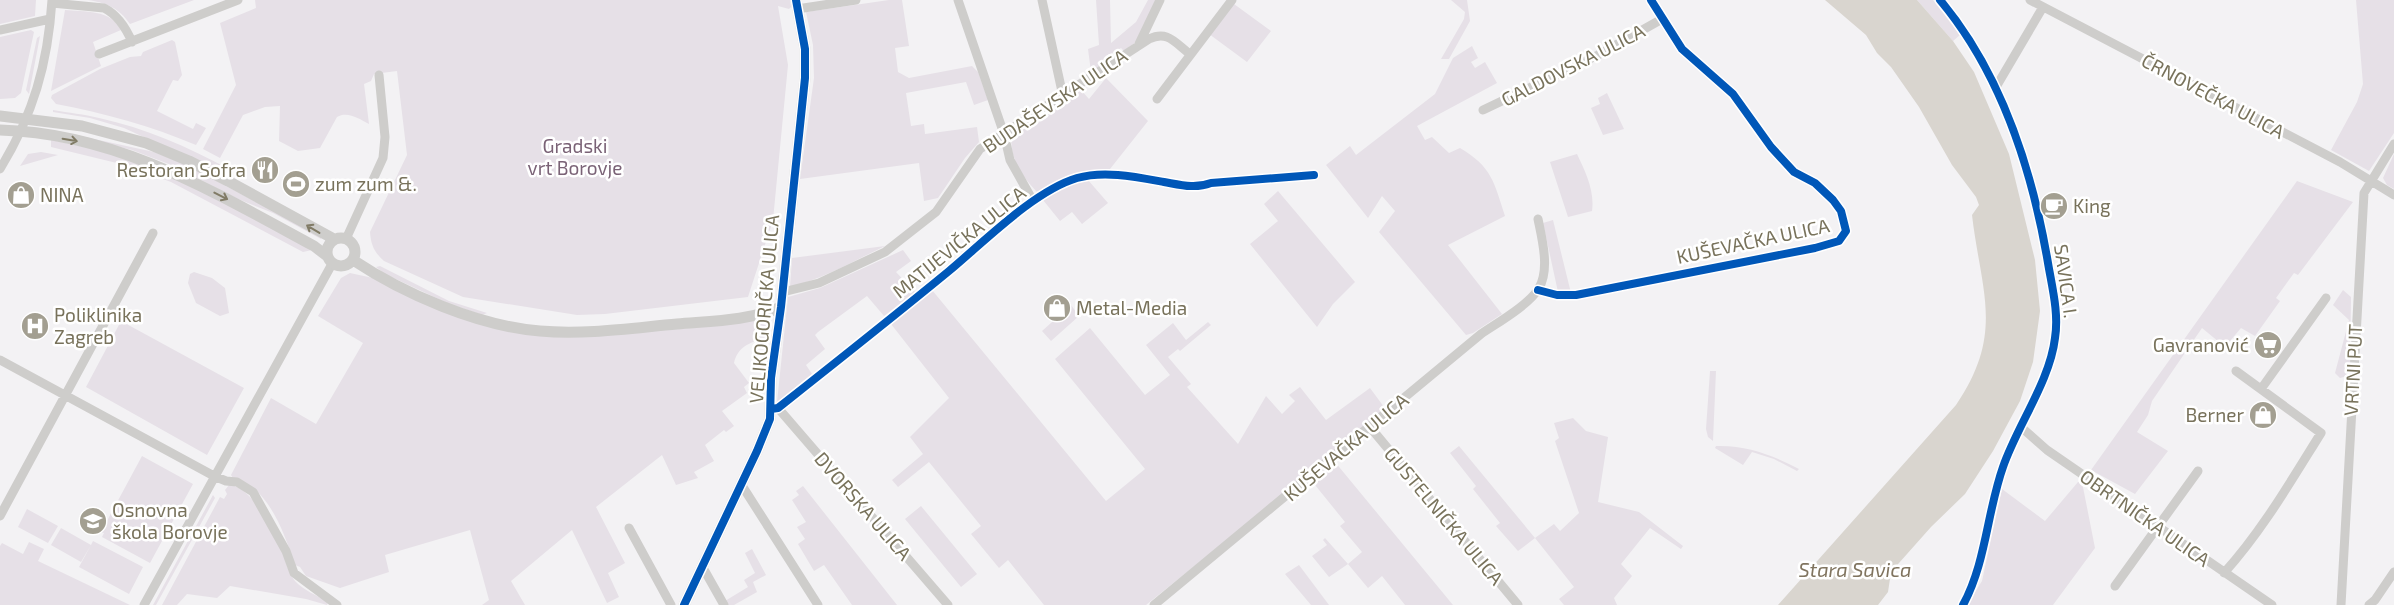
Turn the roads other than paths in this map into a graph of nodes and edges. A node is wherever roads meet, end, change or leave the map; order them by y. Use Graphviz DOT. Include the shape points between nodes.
graph roads {
  1 [pos="238,0"];
  2 [pos="856,0"];
  3 [pos="958,0"];
  4 [pos="1042,0"];
  5 [pos="1160,0"];
  6 [pos="1232,0"];
  7 [pos="1652,0"];
  8 [pos="1940,0"];
  9 [pos="2030,0"];
  10 [pos="52,2"];
  11 [pos="796,4"];
  12 [pos="2043,7"];
  13 [pos="50,19"];
  14 [pos="1662,19"];
  15 [pos="0,30"];
  16 [pos="132,42"];
  17 [pos="1138,46"];
  18 [pos="100,54"];
  19 [pos="1190,54"];
  20 [pos="379,76"];
  21 [pos="1996,87"];
  22 [pos="1063,96"];
  23 [pos="1157,99"];
  24 [pos="1483,110"];
  25 [pos="0,116"];
  26 [pos="28,118"];
  27 [pos="0,130"];
  28 [pos="22,131"];
  29 [pos="1004,134"];
  30 [pos="2394,144"];
  31 [pos="0,169"];
  32 [pos="1314,175"];
  33 [pos="2369,182"];
  34 [pos="2394,195"];
  35 [pos="1033,202"];
  36 [pos="1538,219"];
  37 [pos="153,233"];
  38 [pos="346,239"];
  39 [pos="334,240"];
  40 [pos="329,260"];
  41 [pos="353,260"];
  42 [pos="1538,290"];
  43 [pos="783,292"];
  44 [pos="2326,298"];
  45 [pos="781,308"];
  46 [pos="0,360"];
  47 [pos="2236,371"];
  48 [pos="2261,389"];
  49 [pos="66,396"];
  50 [pos="775,409"];
  51 [pos="1370,427"];
  52 [pos="2021,427"];
  53 [pos="2198,471"];
  54 [pos="214,476"];
  55 [pos="741,484"];
  56 [pos="0,516"];
  57 [pos="2159,526"];
  58 [pos="629,528"];
  59 [pos="702,566"];
  60 [pos="2394,572"];
  61 [pos="2224,574"];
  62 [pos="2115,586"];
  63 [pos="144,605"];
  64 [pos="337,605"];
  65 [pos="670,605"];
  66 [pos="684,605"];
  67 [pos="724,605"];
  68 [pos="818,605"];
  69 [pos="948,605"];
  70 [pos="1154,605"];
  71 [pos="1518,605"];
  72 [pos="1963,605"];
  73 [pos="2272,605"];
  74 [pos="2342,605"];
  75 [pos="2369,605"];
  1 -- 16 [label="street"];
  2 -- 11 [label="street"];
  3 -- 29 [label="street"];
  4 -- 22 [label="street"];
  5 -- 17 [label="street"];
  6 -- 19 [label="street"];
  7 -- 14 [label="street, KUŠEVAČKA ULICA"];
  8 -- 21 [label="street, SAVICA I." via="1971,41"];
  9 -- 12 [label="street, ČRNOVEČKA ULICA"];
  10 -- 13 [label="street"];
  10 -- 16 [label="street" via="104,8 124,25"];
  11 -- 43 [label="street, VELIKOGORIČKA ULICA" via="805,49 805,78"];
  12 -- 21 [label="street"];
  12 -- 33 [label="street, ČRNOVEČKA ULICA" via="2340,162"];
  13 -- 15 [label="street"];
  13 -- 26 [label="street" via="35,99"];
  14 -- 24 [label="street, GALDOVSKA ULICA" via="1598,55"];
  14 -- 42 [label="street, KUŠEVAČKA ULICA" via="1682,49 1733,94 1794,172 1815,182 1832,200 1843,218 1844,236 1831,244 1793,253 1576,295 1557,296"];
  16 -- 18 [label="street"];
  17 -- 19 [label="street, BUDAŠEVSKA ULICA" via="1162,34"];
  17 -- 22 [label="street, BUDAŠEVSKA ULICA"];
  19 -- 23 [label="street"];
  20 -- 38 [label="street" via="385,137 383,158"];
  21 -- 52 [label="street, SAVICA I." via="2035,201 2056,316 2050,360"];
  22 -- 29 [label="street, BUDAŠEVSKA ULICA"];
  25 -- 26 [label="street"];
  26 -- 28 [label="street"];
  39 -- 26 [label="street, one-way" via="251,192 172,153 115,133"];
  27 -- 28 [label="street"];
  28 -- 31 [label="street"];
  28 -- 40 [label="street, one-way" via="111,148 166,168 314,246"];
  29 -- 35 [label="street" via="1014,170"];
  29 -- 43 [label="street, BUDAŠEVSKA ULICA" via="980,149 936,212 908,236 885,252 844,272 804,288"];
  30 -- 33 [label="street, VRTNI PUT"];
  32 -- 35 [label="street, MATIJEVIČKA ULICA" via="1212,183 1200,187 1120,176 1087,176 1066,182"];
  33 -- 34 [label="street, ČRNOVEČKA ULICA"];
  33 -- 74 [label="street, VRTNI PUT" via="2364,193 2360,231"];
  35 -- 50 [label="street, MATIJEVIČKA ULICA"];
  36 -- 42 [label="street" via="1543,244"];
  37 -- 49 [label="street"];
  38 -- 39 [label="street"];
  38 -- 41 [label="street" via="355,248"];
  39 -- 40 [label="street" via="327,247"];
  40 -- 41 [label="street" via="340,267"];
  40 -- 54 [label="street"];
  41 -- 45 [label="street" via="447,308 500,324 538,331 597,331 689,323 757,315"];
  42 -- 51 [label="street, KUŠEVAČKA ULICA"];
  43 -- 45 [label="street, VELIKOGORIČKA ULICA"];
  44 -- 48 [label="street"];
  45 -- 50 [label="street, VELIKOGORIČKA ULICA" via="771,378"];
  46 -- 49 [label="street"];
  47 -- 48 [label="street"];
  48 -- 61 [label="street" via="2321,433 2246,549"];
  49 -- 54 [label="street"];
  49 -- 56 [label="street"];
  50 -- 55 [label="street, VELIKOGORIČKA ULICA"];
  50 -- 69 [label="street, DVORSKA ULICA"];
  51 -- 70 [label="street, KUŠEVAČKA ULICA"];
  51 -- 71 [label="street, GUSTELNIČKA ULICA"];
  52 -- 57 [label="street, OBRTNIČKA ULICA" via="2047,450"];
  52 -- 72 [label="street, SAVICA I." via="2003,467 1977,567"];
  53 -- 57 [label="street"];
  54 -- 63 [label="street"];
  54 -- 64 [label="street" via="236,482 254,492 278,535 294,574"];
  55 -- 59 [label="street, VELIKOGORIČKA ULICA"];
  55 -- 68 [label="street"];
  57 -- 61 [label="street, OBRTNIČKA ULICA"];
  57 -- 62 [label="street"];
  58 -- 65 [label="street"];
  59 -- 66 [label="street, VELIKOGORIČKA ULICA"];
  59 -- 67 [label="street"];
  60 -- 75 [label="street"];
  61 -- 73 [label="street, OBRTNIČKA ULICA"];
}
